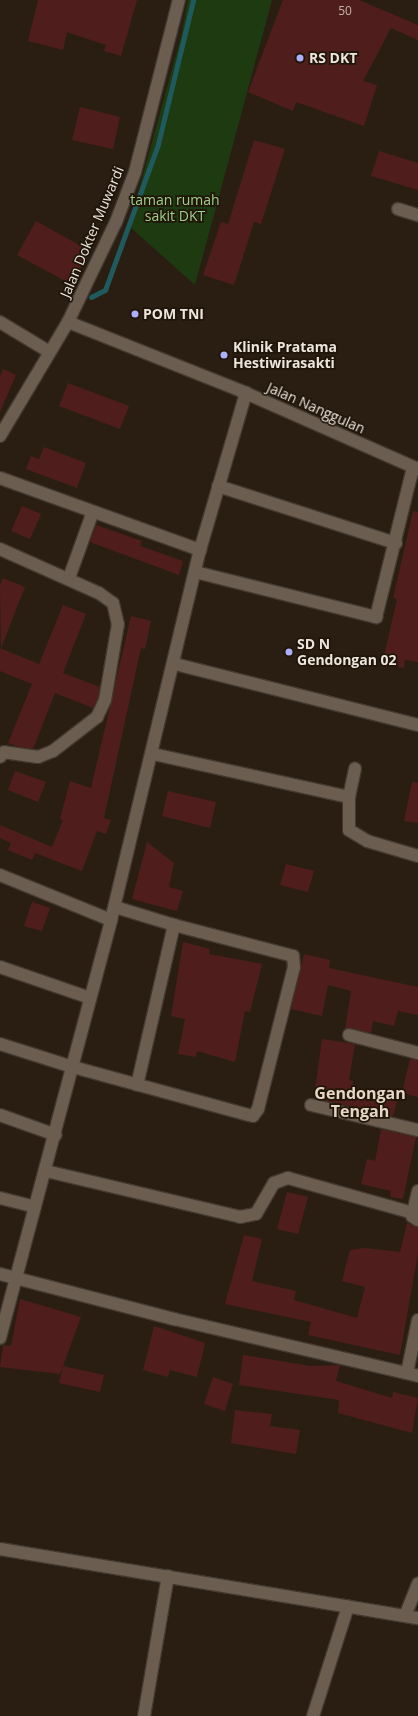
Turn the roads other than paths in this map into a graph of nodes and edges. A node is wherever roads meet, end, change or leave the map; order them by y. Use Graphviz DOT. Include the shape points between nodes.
graph roads {
  1 [pos="179,0"];
  2 [pos="398,209"];
  3 [pos="418,215"];
  4 [pos="0,322"];
  5 [pos="68,322"];
  6 [pos="48,351"];
  7 [pos="246,393"];
  8 [pos="1,430"];
  9 [pos="416,468"];
  10 [pos="0,478"];
  11 [pos="218,486"];
  12 [pos="92,514"];
  13 [pos="396,543"];
  14 [pos="0,549"];
  15 [pos="200,550"];
  16 [pos="195,572"];
  17 [pos="69,578"];
  18 [pos="175,664"];
  19 [pos="418,725"];
  20 [pos="1,752"];
  21 [pos="154,754"];
  22 [pos="355,769"];
  23 [pos="349,797"];
  24 [pos="418,856"];
  25 [pos="0,874"];
  26 [pos="114,907"];
  27 [pos="110,920"];
  28 [pos="174,925"];
  29 [pos="0,967"];
  30 [pos="90,998"];
  31 [pos="349,1035"];
  32 [pos="0,1044"];
  33 [pos="418,1053"];
  34 [pos="73,1067"];
  35 [pos="137,1085"];
  36 [pos="311,1105"];
  37 [pos="0,1115"];
  38 [pos="418,1130"];
  39 [pos="56,1135"];
  40 [pos="46,1171"];
  41 [pos="418,1195"];
  42 [pos="0,1198"];
  43 [pos="35,1207"];
  44 [pos="415,1217"];
  45 [pos="0,1274"];
  46 [pos="16,1278"];
  47 [pos="418,1320"];
  48 [pos="0,1338"];
  49 [pos="412,1375"];
  50 [pos="0,1549"];
  51 [pos="168,1576"];
  52 [pos="418,1584"];
  53 [pos="348,1606"];
  54 [pos="405,1616"];
  55 [pos="418,1618"];
  56 [pos="144,1716"];
  57 [pos="313,1716"];
  1 -- 5 [label="street, Jalan Dokter Muwardi" via="135,172 93,275"];
  2 -- 3 [label="street"];
  4 -- 6 [label="street"];
  5 -- 6 [label="street, Jalan Dokter Muwardi"];
  5 -- 7 [label="street, Jalan Nanggulan"];
  6 -- 8 [label="street, Jalan Dokter Muwardi"];
  7 -- 9 [label="street, Jalan Nanggulan"];
  7 -- 11 [label="street"];
  9 -- 13 [label="street"];
  10 -- 12 [label="street"];
  11 -- 13 [label="street"];
  11 -- 15 [label="street"];
  12 -- 15 [label="street"];
  12 -- 17 [label="street"];
  13 -- 16 [label="street" via="376,617"];
  14 -- 17 [label="street"];
  15 -- 16 [label="street"];
  16 -- 18 [label="street"];
  17 -- 20 [label="street" via="106,598 116,610 118,624 102,709 97,717 53,751 38,757"];
  18 -- 19 [label="street"];
  18 -- 21 [label="street"];
  21 -- 23 [label="street"];
  21 -- 26 [label="street"];
  22 -- 23 [label="street"];
  23 -- 24 [label="street" via="349,830 367,841"];
  25 -- 27 [label="street"];
  26 -- 27 [label="street"];
  26 -- 28 [label="street"];
  27 -- 30 [label="street"];
  28 -- 35 [label="street"];
  28 -- 35 [label="street" via="288,953 296,960 256,1114 249,1115"];
  29 -- 30 [label="street"];
  30 -- 34 [label="street"];
  31 -- 33 [label="street"];
  32 -- 34 [label="street"];
  34 -- 35 [label="street"];
  34 -- 39 [label="street"];
  36 -- 38 [label="street"];
  37 -- 39 [label="street"];
  39 -- 40 [label="street"];
  40 -- 43 [label="street"];
  40 -- 44 [label="street" via="240,1217 256,1214 274,1183 288,1178"];
  41 -- 44 [label="street"];
  42 -- 43 [label="street"];
  43 -- 46 [label="street"];
  45 -- 46 [label="street"];
  46 -- 48 [label="street"];
  46 -- 49 [label="street"];
  47 -- 49 [label="street"];
  50 -- 51 [label="street"];
  51 -- 53 [label="street"];
  51 -- 56 [label="street"];
  52 -- 54 [label="street"];
  53 -- 54 [label="street"];
  53 -- 57 [label="street"];
  54 -- 55 [label="street"];
}
